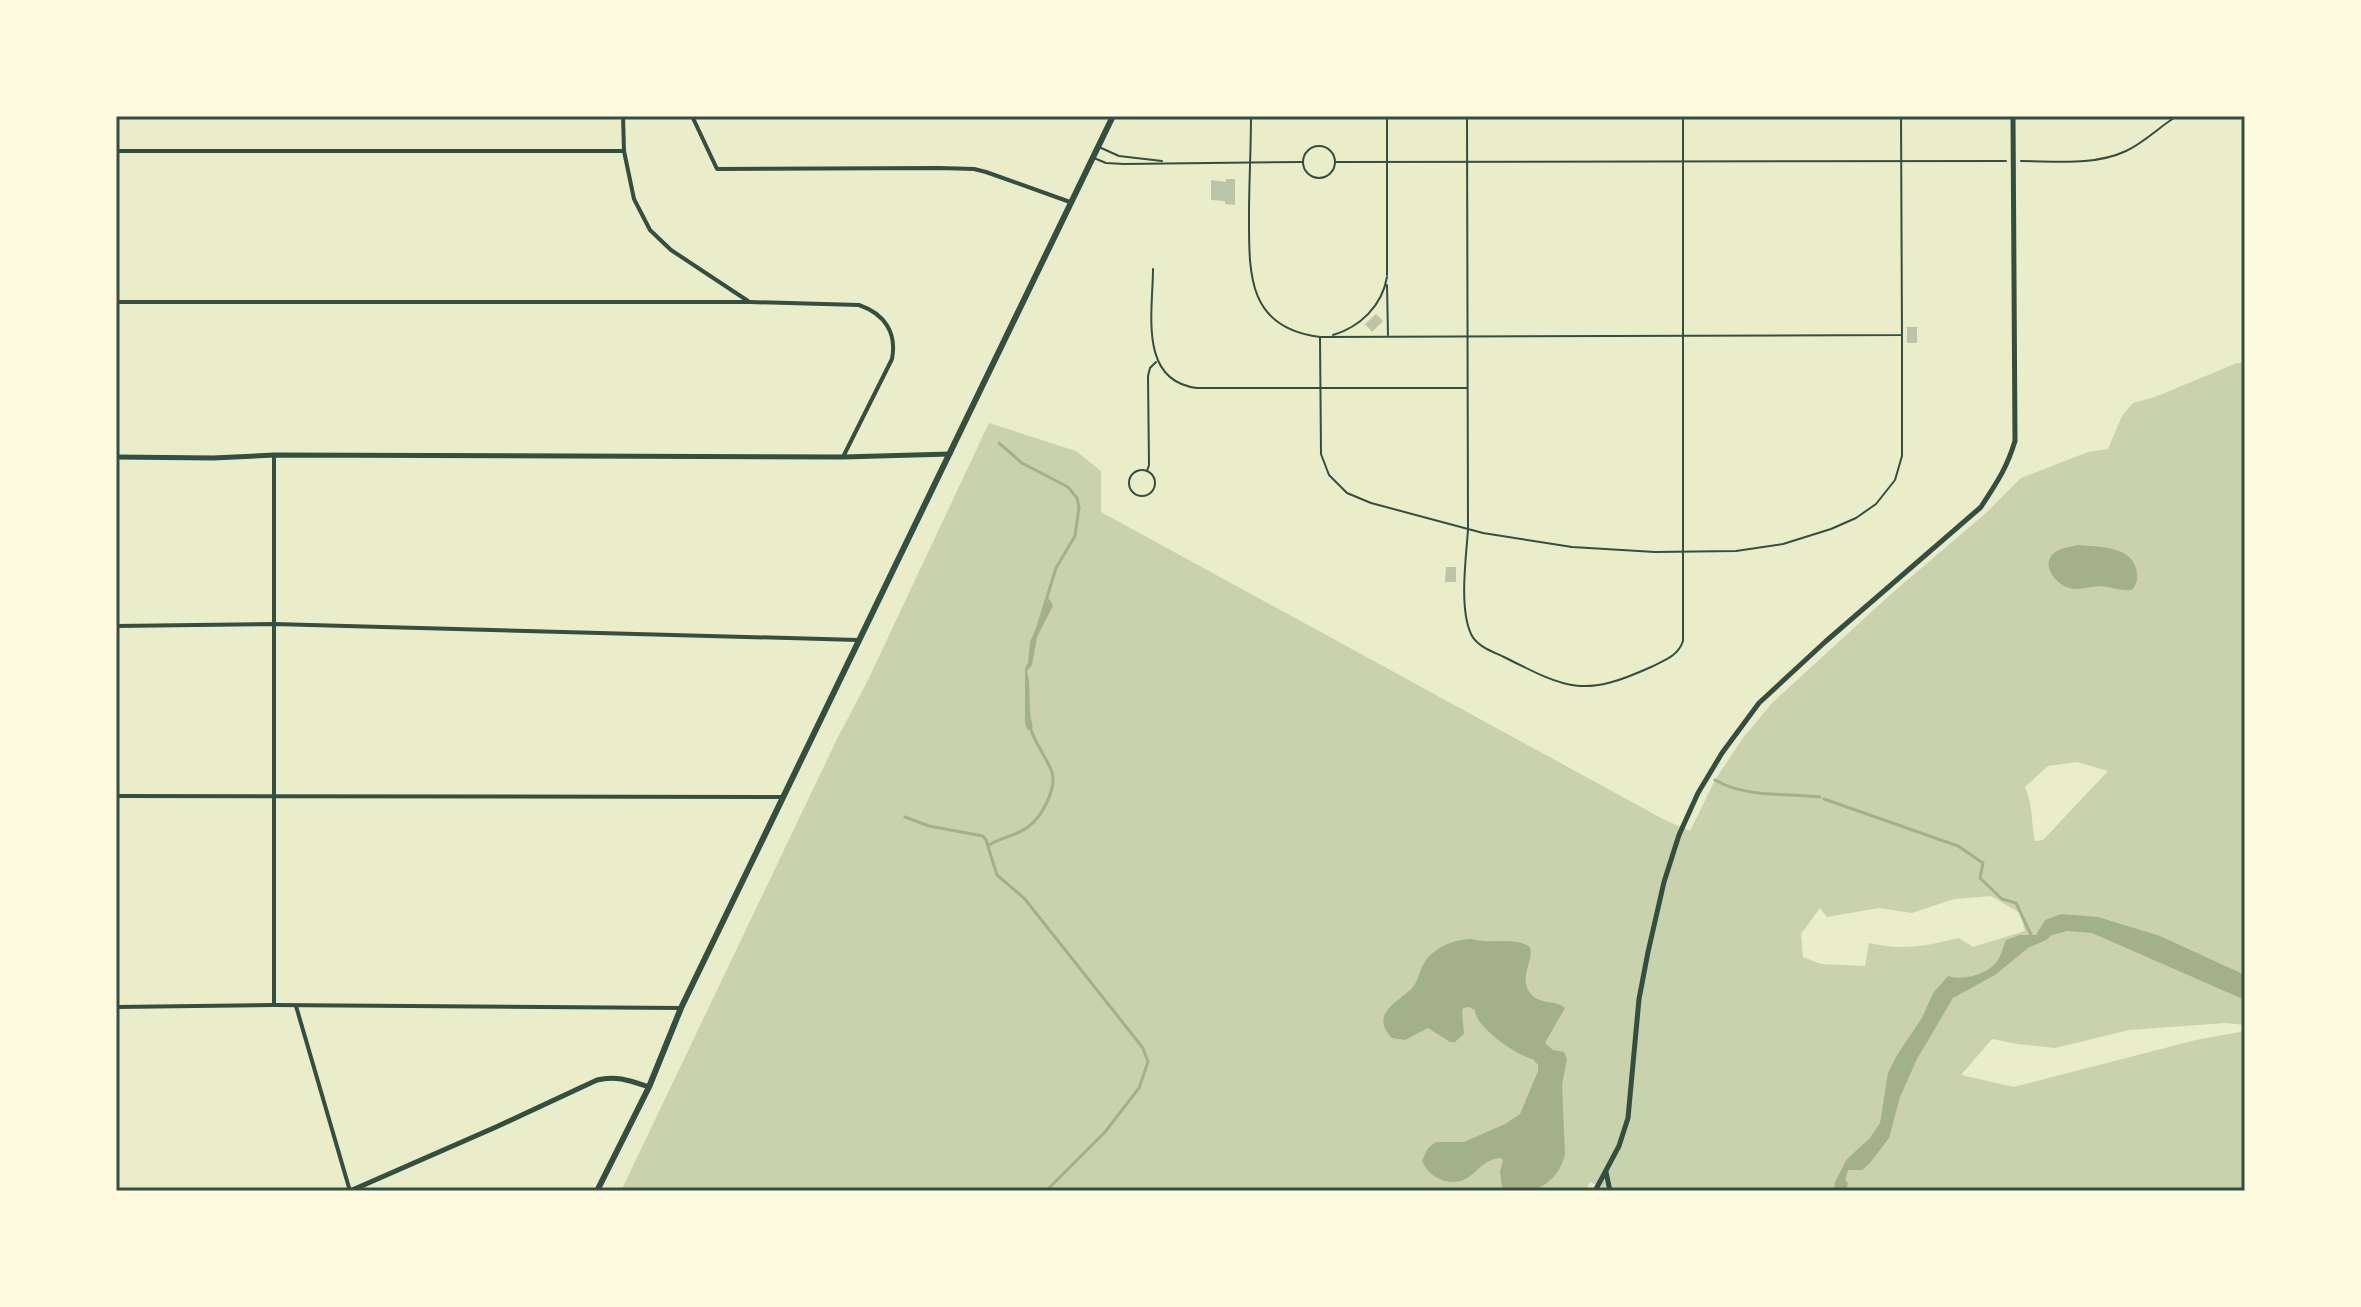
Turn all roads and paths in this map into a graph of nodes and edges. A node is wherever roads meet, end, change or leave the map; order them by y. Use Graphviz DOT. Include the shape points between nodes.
graph roads {
  1 [pos="623,116"];
  2 [pos="692,116"];
  3 [pos="1113,116"];
  4 [pos="1251,116"];
  5 [pos="1387,116"];
  6 [pos="1467,116"];
  7 [pos="1683,116"];
  8 [pos="1901,116"];
  9 [pos="2013,116"];
  10 [pos="2177,116"];
  11 [pos="1098,146"];
  12 [pos="116,151"];
  13 [pos="624,151"];
  14 [pos="1093,157"];
  15 [pos="1467,161"];
  16 [pos="1901,161"];
  17 [pos="2006,161"];
  18 [pos="2021,161"];
  19 [pos="1167,162"];
  20 [pos="1250,162"];
  21 [pos="1303,162"];
  22 [pos="1336,162"];
  23 [pos="1388,162"];
  24 [pos="1683,163"];
  25 [pos="1071,202"];
  26 [pos="1153,269"];
  27 [pos="1387,277"];
  28 [pos="116,302"];
  29 [pos="750,302"];
  30 [pos="1902,335"];
  31 [pos="1388,336"];
  32 [pos="1468,336"];
  33 [pos="1684,336"];
  34 [pos="1320,337"];
  35 [pos="1157,362"];
  36 [pos="1320,387"];
  37 [pos="1467,388"];
  38 [pos="950,454"];
  39 [pos="274,455"];
  40 [pos="116,457"];
  41 [pos="843,457"];
  42 [pos="1147,471"];
  43 [pos="1468,530"];
  44 [pos="1684,552"];
  45 [pos="274,624"];
  46 [pos="116,626"];
  47 [pos="858,640"];
  48 [pos="275,795"];
  49 [pos="116,796"];
  50 [pos="783,797"];
  51 [pos="274,1005"];
  52 [pos="296,1006"];
  53 [pos="116,1007"];
  54 [pos="681,1008"];
  55 [pos="649,1087"];
  56 [pos="1606,1171"];
  57 [pos="350,1191"];
  58 [pos="597,1191"];
  59 [pos="1595,1191"];
  60 [pos="1610,1191"];
  1 -- 13 [label="street"];
  2 -- 25 [label="street" via="717,169 974,169"];
  3 -- 11 [label="main road"];
  4 -- 20 [label="lane"];
  5 -- 23 [label="lane"];
  6 -- 15 [label="lane"];
  7 -- 24 [label="lane"];
  8 -- 16 [label="lane"];
  9 -- 56 [label="street" via="2015,441 2006,466 1981,507 1759,703 1698,793 1664,882 1639,999 1628,1118"];
  10 -- 18 [label="lane" via="2113,157"];
  11 -- 14 [label="main road"];
  11 -- 19 [label="lane" via="1119,156"];
  12 -- 13 [label="street"];
  13 -- 29 [label="street" via="634,199 650,230"];
  14 -- 19 [label="lane" via="1106,163"];
  14 -- 25 [label="main road"];
  15 -- 23 [label="lane"];
  15 -- 24 [label="lane"];
  15 -- 32 [label="lane"];
  16 -- 17 [label="lane"];
  16 -- 24 [label="lane"];
  16 -- 30 [label="lane"];
  19 -- 20 [label="lane"];
  20 -- 21 [label="lane"];
  20 -- 34 [label="lane" via="1249,253 1255,291 1268,313 1284,326"];
  21 -- 22 [label="lane" via="1308,151 1319,146 1331,151"];
  21 -- 22 [label="lane" via="1308,173 1319,178 1331,174"];
  22 -- 23 [label="lane"];
  23 -- 27 [label="lane"];
  24 -- 33 [label="lane"];
  25 -- 38 [label="main road"];
  26 -- 35 [label="lane"];
  27 -- 31 [label="lane"];
  27 -- 34 [label="lane" via="1381,298 1365,317 1340,333"];
  28 -- 29 [label="street"];
  29 -- 41 [label="street" via="859,305 885,320 893,335 892,359"];
  30 -- 33 [label="lane"];
  30 -- 44 [label="lane" via="1902,456 1884,497 1856,518 1798,541 1751,550"];
  31 -- 32 [label="lane"];
  31 -- 34 [label="lane"];
  32 -- 33 [label="lane"];
  32 -- 37 [label="lane"];
  33 -- 44 [label="lane"];
  34 -- 36 [label="lane"];
  35 -- 36 [label="lane" via="1171,378 1190,387"];
  35 -- 42 [label="lane" via="1148,376"];
  36 -- 37 [label="lane"];
  36 -- 43 [label="lane" via="1321,454 1337,485 1361,500"];
  37 -- 43 [label="lane"];
  38 -- 41 [label="street"];
  38 -- 47 [label="main road"];
  39 -- 40 [label="street"];
  39 -- 41 [label="street"];
  39 -- 45 [label="street"];
  42 -- 42 [label="lane" via="1154,477 1154,487 1138,495 1129,478"];
  43 -- 44 [label="lane" via="1572,547"];
  43 -- 44 [label="lane" via="1465,598 1473,637 1545,678 1574,686 1615,682 1678,652 1684,636"];
  45 -- 46 [label="street"];
  45 -- 47 [label="street"];
  45 -- 48 [label="street"];
  47 -- 50 [label="main road"];
  48 -- 49 [label="street"];
  48 -- 50 [label="street"];
  48 -- 51 [label="street"];
  50 -- 54 [label="main road"];
  51 -- 52 [label="street"];
  51 -- 53 [label="street"];
  52 -- 54 [label="street"];
  52 -- 57 [label="street"];
  54 -- 55 [label="main road"];
  55 -- 57 [label="street" via="610,1076 597,1080"];
  55 -- 58 [label="main road"];
  56 -- 59 [label="street"];
  56 -- 60 [label="street"];
}
